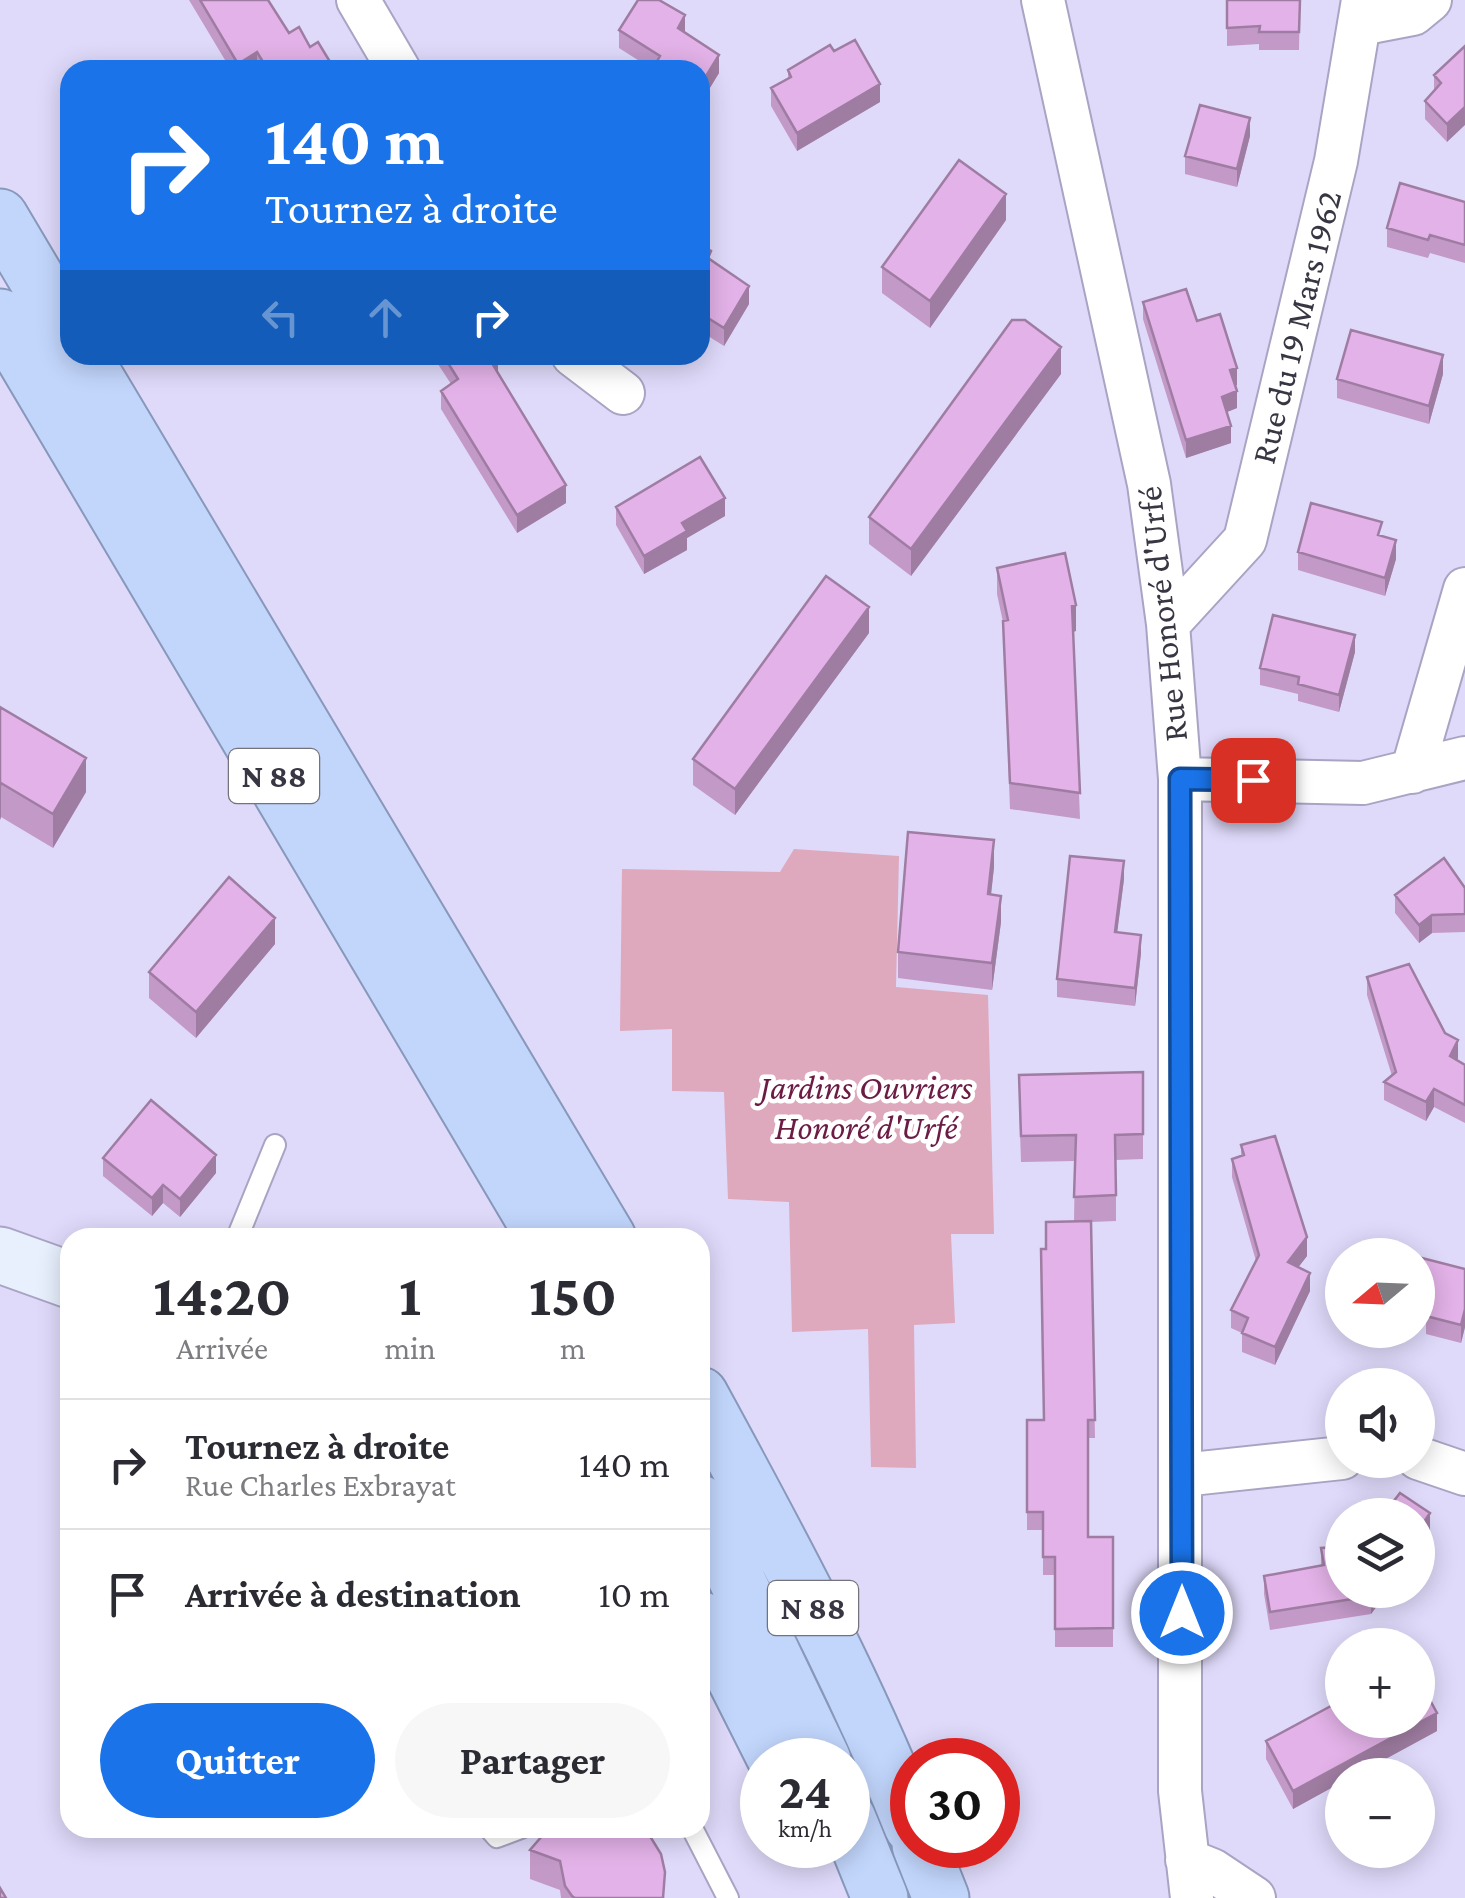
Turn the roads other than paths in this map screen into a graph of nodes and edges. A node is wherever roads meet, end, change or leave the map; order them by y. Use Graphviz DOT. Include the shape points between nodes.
graph roads {
  1 [pos="358,0"];
  2 [pos="1043,0"];
  3 [pos="1430,0"];
  4 [pos="1362,12"];
  5 [pos="393,60"];
  6 [pos="0,217"];
  7 [pos="0,317"];
  8 [pos="60,318"];
  9 [pos="88,365"];
  10 [pos="586,365"];
  11 [pos="623,393"];
  12 [pos="1465,588"];
  13 [pos="1168,624"];
  14 [pos="1465,758"];
  15 [pos="1412,772"];
  16 [pos="1180,779"];
  17 [pos="276,1145"];
  18 [pos="240,1228"];
  19 [pos="540,1228"];
  20 [pos="602,1228"];
  21 [pos="0,1255"];
  22 [pos="60,1276"];
  23 [pos="710,1413"];
  24 [pos="1325,1460"];
  25 [pos="1435,1464"];
  26 [pos="1465,1474"];
  27 [pos="1182,1475"];
  28 [pos="710,1524"];
  29 [pos="710,1629"];
  30 [pos="765,1738"];
  31 [pos="812,1738"];
  32 [pos="890,1771"];
  33 [pos="697,1838"];
  34 [pos="831,1868"];
  35 [pos="868,1868"];
  36 [pos="929,1868"];
  37 [pos="1190,1879"];
  38 [pos="728,1898"];
  39 [pos="846,1898"];
  40 [pos="880,1898"];
  41 [pos="941,1898"];
  42 [pos="1254,1898"];
  1 -- 5 [label="street"];
  2 -- 13 [label="street, Rue Honoré d'Urfé" via="1149,484"];
  3 -- 4 [label="street" via="1413,14"];
  4 -- 13 [label="street, Rue du 19 Mars 1962" via="1336,161 1246,540"];
  6 -- 8 [label="highway"];
  7 -- 19 [label="highway, N 88"];
  9 -- 20 [label="highway, N 88"];
  10 -- 11 [label="street"];
  12 -- 15 [label="street"];
  13 -- 16 [label="street, Rue Honoré d'Urfé"];
  14 -- 15 [label="street"];
  15 -- 16 [label="street" via="1363,782"];
  16 -- 27 [label="street, Rue Honoré d'Urfé"];
  17 -- 18 [label="lane"];
  21 -- 22 [label="main road"];
  23 -- 32 [label="highway, N 88" via="789,1558"];
  24 -- 27 [label="street"];
  25 -- 26 [label="street"];
  27 -- 37 [label="street, Rue Honoré d'Urfé" via="1180,1791"];
  28 -- 31 [label="highway, N 88"];
  29 -- 30 [label="highway"];
  33 -- 38 [label="lane"];
  34 -- 39 [label="highway"];
  35 -- 40 [label="highway"];
  36 -- 41 [label="highway"];
  37 -- 42 [label="street" via="1212,1870"];
}
